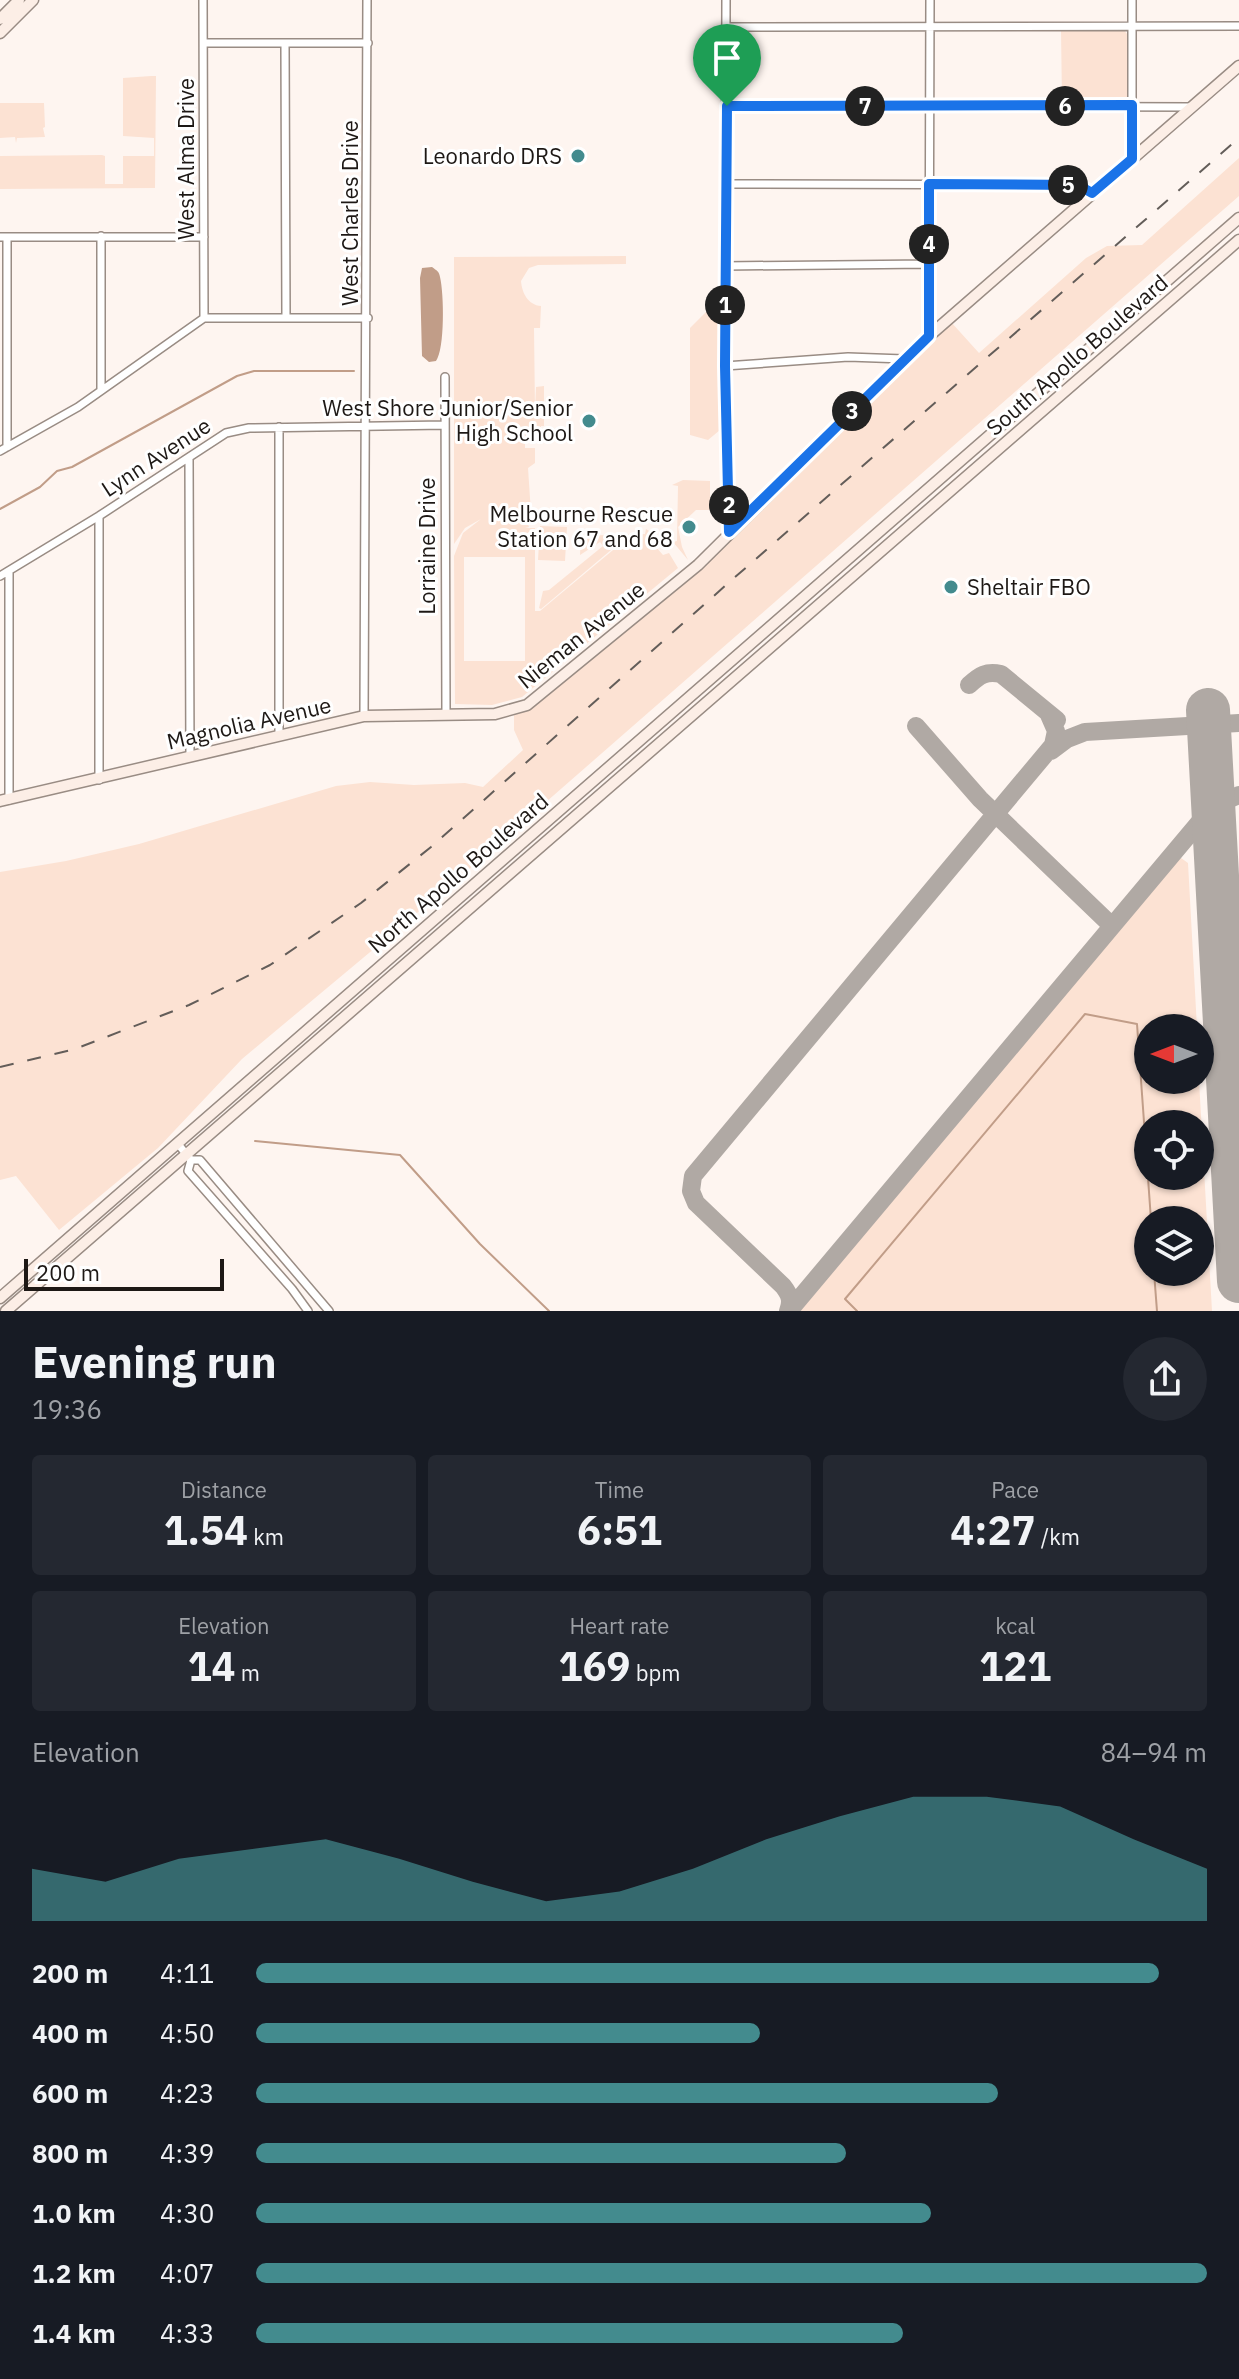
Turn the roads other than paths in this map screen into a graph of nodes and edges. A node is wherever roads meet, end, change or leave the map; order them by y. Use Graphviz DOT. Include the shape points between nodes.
graph roads {
  1 [pos="19,0"];
  2 [pos="33,0"];
  3 [pos="203,0"];
  4 [pos="367,0"];
  5 [pos="726,0"];
  6 [pos="930,0"];
  7 [pos="1132,0"];
  8 [pos="0,19"];
  9 [pos="1132,26"];
  10 [pos="1239,26"];
  11 [pos="726,27"];
  12 [pos="930,27"];
  13 [pos="0,33"];
  14 [pos="204,43"];
  15 [pos="368,43"];
  16 [pos="285,44"];
  17 [pos="1239,66"];
  18 [pos="1132,105"];
  19 [pos="727,106"];
  20 [pos="929,107"];
  21 [pos="1192,107"];
  22 [pos="1132,159"];
  23 [pos="726,184"];
  24 [pos="929,184"];
  25 [pos="1092,193"];
  26 [pos="1239,218"];
  27 [pos="101,236"];
  28 [pos="3,237"];
  29 [pos="204,237"];
  30 [pos="1239,240"];
  31 [pos="929,264"];
  32 [pos="725,266"];
  33 [pos="286,317"];
  34 [pos="204,318"];
  35 [pos="368,318"];
  36 [pos="929,336"];
  37 [pos="904,359"];
  38 [pos="725,366"];
  39 [pos="445,377"];
  40 [pos="101,390"];
  41 [pos="445,425"];
  42 [pos="279,427"];
  43 [pos="363,427"];
  44 [pos="4,449"];
  45 [pos="189,458"];
  46 [pos="942,478"];
  47 [pos="941,499"];
  48 [pos="99,516"];
  49 [pos="729,532"];
  50 [pos="9,571"];
  51 [pos="0,576"];
  52 [pos="511,712"];
  53 [pos="446,715"];
  54 [pos="364,716"];
  55 [pos="279,736"];
  56 [pos="190,757"];
  57 [pos="99,780"];
  58 [pos="4,800"];
  59 [pos="185,1152"];
  60 [pos="253,1220"];
  61 [pos="241,1231"];
  62 [pos="0,1298"];
  63 [pos="6,1311"];
  64 [pos="308,1311"];
  65 [pos="329,1311"];
  1 -- 8 [label="street"];
  2 -- 13 [label="street"];
  3 -- 14 [label="street, West Alma Drive"];
  4 -- 15 [label="street, West Charles Drive"];
  5 -- 11 [label="street"];
  6 -- 12 [label="street"];
  7 -- 9 [label="street"];
  9 -- 10 [label="street"];
  9 -- 12 [label="street"];
  9 -- 18 [label="street"];
  11 -- 12 [label="street"];
  11 -- 19 [label="street"];
  12 -- 20 [label="street"];
  14 -- 16 [label="street"];
  14 -- 29 [label="street, West Alma Drive"];
  15 -- 16 [label="street"];
  15 -- 35 [label="street, West Charles Drive"];
  16 -- 33 [label="street"];
  17 -- 21 [label="street, Nieman Avenue"];
  18 -- 20 [label="street"];
  18 -- 21 [label="street"];
  18 -- 22 [label="street"];
  19 -- 20 [label="street"];
  19 -- 23 [label="street"];
  20 -- 24 [label="street"];
  21 -- 22 [label="street, Nieman Avenue"];
  22 -- 25 [label="street, Nieman Avenue"];
  23 -- 24 [label="street"];
  23 -- 32 [label="street"];
  24 -- 25 [label="street" via="1078,185"];
  24 -- 31 [label="street"];
  25 -- 36 [label="street, Nieman Avenue"];
  26 -- 46 [label="street, South Apollo Boulevard"];
  27 -- 28 [label="street"];
  27 -- 29 [label="street"];
  27 -- 40 [label="street"];
  28 -- 44 [label="street"];
  29 -- 34 [label="street, West Alma Drive"];
  30 -- 47 [label="street, South Apollo Boulevard"];
  31 -- 32 [label="street"];
  31 -- 36 [label="street"];
  32 -- 38 [label="street"];
  33 -- 34 [label="street"];
  33 -- 35 [label="street"];
  34 -- 40 [label="street"];
  35 -- 43 [label="street, West Charles Drive"];
  36 -- 37 [label="street, Nieman Avenue"];
  37 -- 38 [label="street" via="848,357"];
  37 -- 49 [label="street, Nieman Avenue"];
  38 -- 49 [label="street"];
  39 -- 41 [label="street, Lorraine Drive"];
  40 -- 44 [label="street"];
  41 -- 43 [label="street, Lynn Avenue"];
  41 -- 53 [label="street, Lorraine Drive"];
  42 -- 43 [label="street, Lynn Avenue"];
  42 -- 45 [label="street, Lynn Avenue" via="226,433"];
  42 -- 55 [label="street"];
  43 -- 54 [label="street, West Charles Drive"];
  45 -- 48 [label="street, Lynn Avenue"];
  45 -- 56 [label="street"];
  46 -- 59 [label="street, North Apollo Boulevard"];
  47 -- 59 [label="street, North Apollo Boulevard"];
  48 -- 50 [label="street, Lynn Avenue"];
  48 -- 57 [label="street"];
  49 -- 52 [label="street, Nieman Avenue" via="698,565 543,694"];
  50 -- 51 [label="street, Lynn Avenue"];
  50 -- 58 [label="street"];
  52 -- 53 [label="street, Magnolia Avenue"];
  53 -- 54 [label="street, Magnolia Avenue"];
  54 -- 55 [label="street, Magnolia Avenue"];
  55 -- 56 [label="street, Magnolia Avenue"];
  56 -- 57 [label="street, Magnolia Avenue"];
  57 -- 58 [label="street, Magnolia Avenue"];
  59 -- 60 [label="street" via="200,1160"];
  59 -- 61 [label="street" via="188,1171"];
  59 -- 62 [label="street, North Apollo Boulevard"];
  59 -- 63 [label="street, North Apollo Boulevard"];
  60 -- 61 [label="street"];
  60 -- 65 [label="street"];
  61 -- 64 [label="street"];
}
